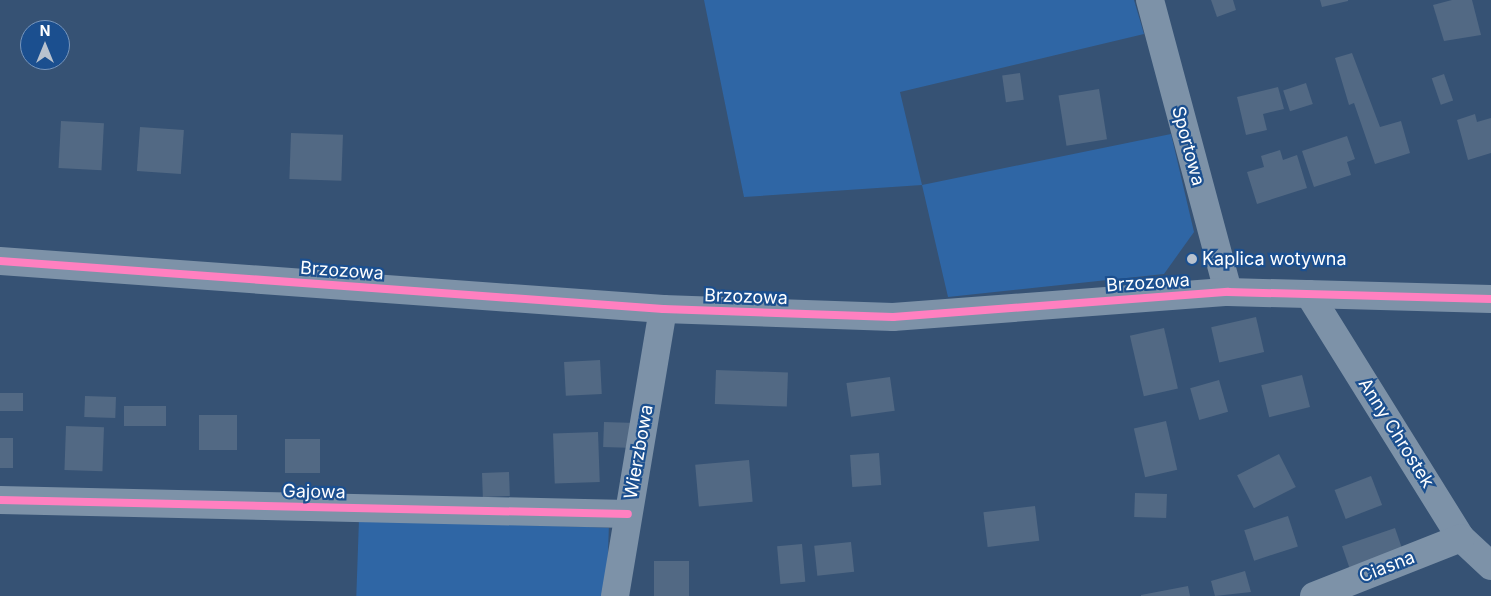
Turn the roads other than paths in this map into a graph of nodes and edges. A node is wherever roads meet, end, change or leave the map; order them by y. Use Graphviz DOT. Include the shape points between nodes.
graph roads {
  1 [pos="1150,0"];
  2 [pos="0,261"];
  3 [pos="1228,292"];
  4 [pos="1309,294"];
  5 [pos="1491,299"];
  6 [pos="663,309"];
  7 [pos="0,500"];
  8 [pos="628,514"];
  9 [pos="1461,538"];
  10 [pos="1491,566"];
  11 [pos="615,596"];
  12 [pos="1314,596"];
  1 -- 3 [label="street, Sportowa"];
  2 -- 6 [label="street, Brzozowa"];
  3 -- 4 [label="street, Brzozowa"];
  3 -- 6 [label="street, Brzozowa" via="893,317"];
  4 -- 5 [label="street, Brzozowa"];
  4 -- 9 [label="street, Anny Chrostek"];
  6 -- 8 [label="street, Wierzbowa"];
  7 -- 8 [label="street, Gajowa"];
  8 -- 11 [label="street, Wierzbowa"];
  9 -- 10 [label="street, Anny Chrostek"];
  9 -- 12 [label="street, Ciasna"];
}
